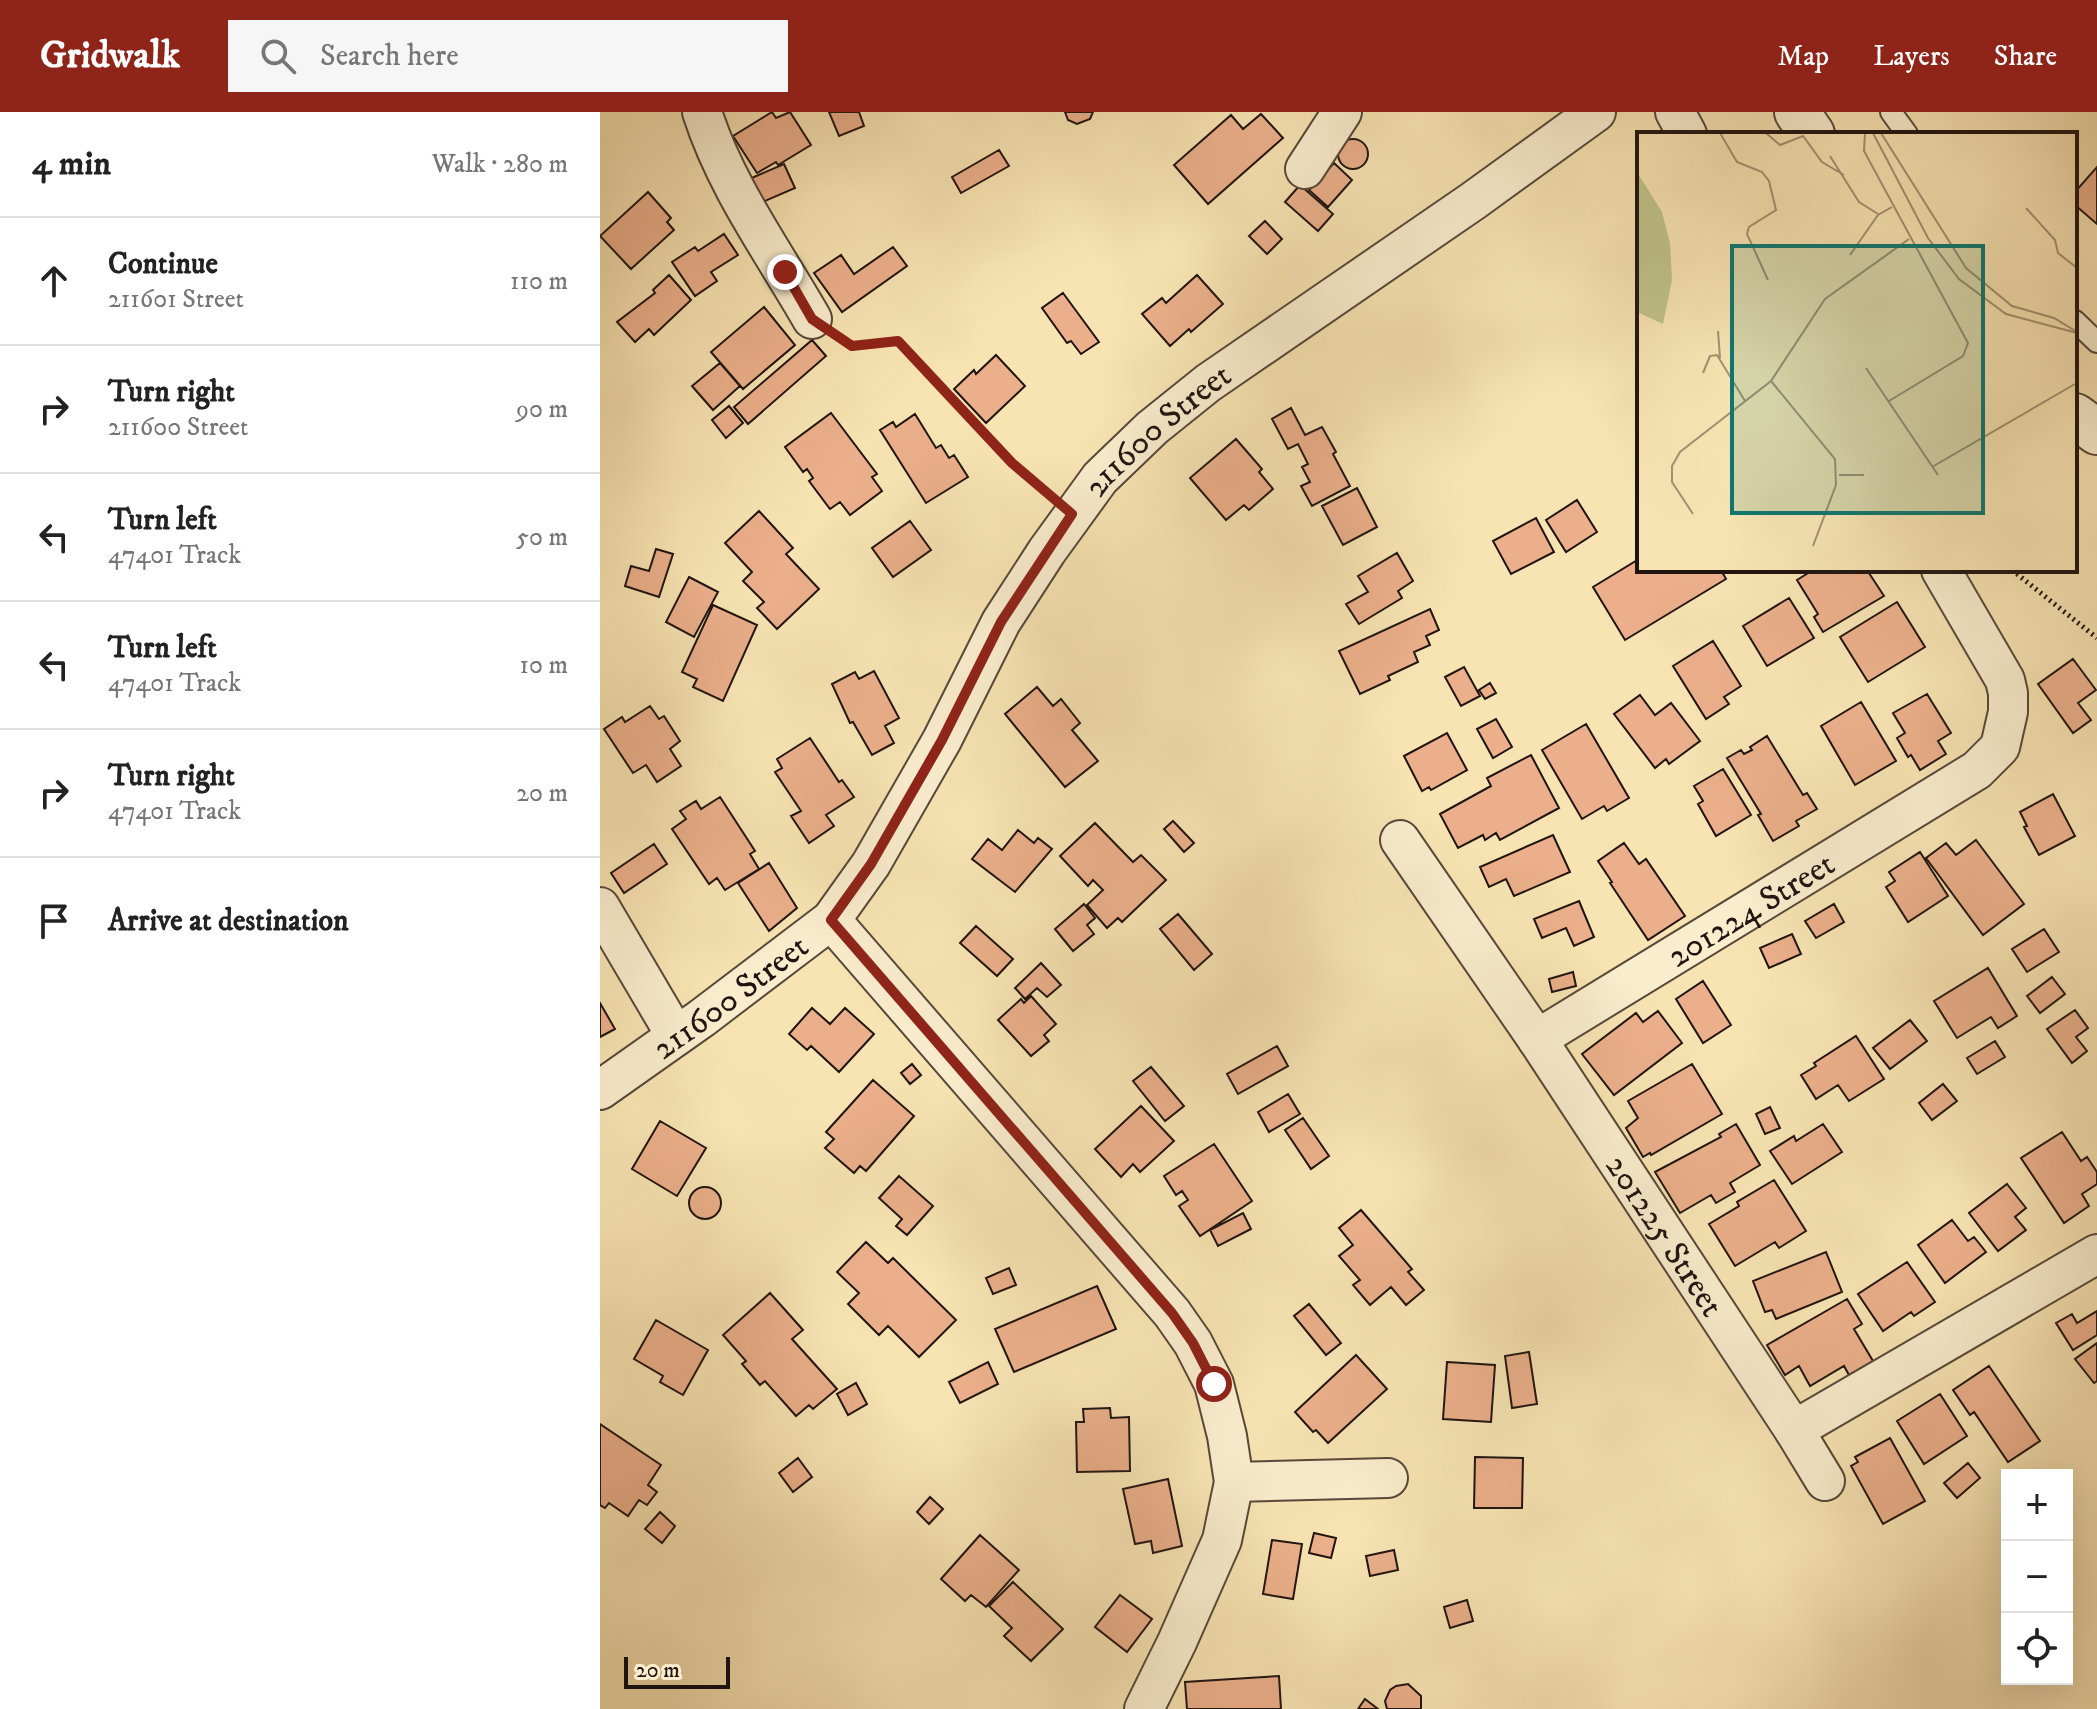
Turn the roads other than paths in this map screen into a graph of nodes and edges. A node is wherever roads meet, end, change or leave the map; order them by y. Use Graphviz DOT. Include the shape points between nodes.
graph roads {
  1 [pos="702,112"];
  2 [pos="1342,112"];
  3 [pos="1596,112"];
  4 [pos="1675,112"];
  5 [pos="1797,112"];
  6 [pos="1891,112"];
  7 [pos="1686,132"];
  8 [pos="1811,132"];
  9 [pos="1906,132"];
  10 [pos="1305,169"];
  11 [pos="812,319"];
  12 [pos="2077,323"];
  13 [pos="2097,342"];
  14 [pos="2077,417"];
  15 [pos="2097,432"];
  16 [pos="1942,572"];
  17 [pos="1400,840"];
  18 [pos="600,907"];
  19 [pos="831,920"];
  20 [pos="676,1036"];
  21 [pos="1537,1039"];
  22 [pos="600,1090"];
  23 [pos="2097,1254"];
  24 [pos="1794,1430"];
  25 [pos="1388,1478"];
  26 [pos="1825,1481"];
  27 [pos="1234,1482"];
  28 [pos="1144,1709"];
  1 -- 11 [label="street" via="745,208"];
  2 -- 10 [label="street"];
  3 -- 19 [label="street, 211600 Street" via="1208,383 1100,478 1001,622 871,864"];
  4 -- 7 [label="street"];
  5 -- 8 [label="street"];
  6 -- 9 [label="lane"];
  12 -- 13 [label="lane"];
  14 -- 15 [label="street"];
  16 -- 21 [label="street, 201224 Street" via="2005,680 2008,712 2000,747 1977,770"];
  17 -- 21 [label="street"];
  18 -- 20 [label="street"];
  19 -- 20 [label="street, 211600 Street"];
  19 -- 27 [label="street" via="1172,1313 1214,1384"];
  20 -- 22 [label="street, 211600 Street"];
  21 -- 24 [label="street, 201225 Street"];
  23 -- 24 [label="street"];
  24 -- 26 [label="street, 201225 Street"];
  25 -- 27 [label="street"];
  27 -- 28 [label="street" via="1222,1540"];
}
